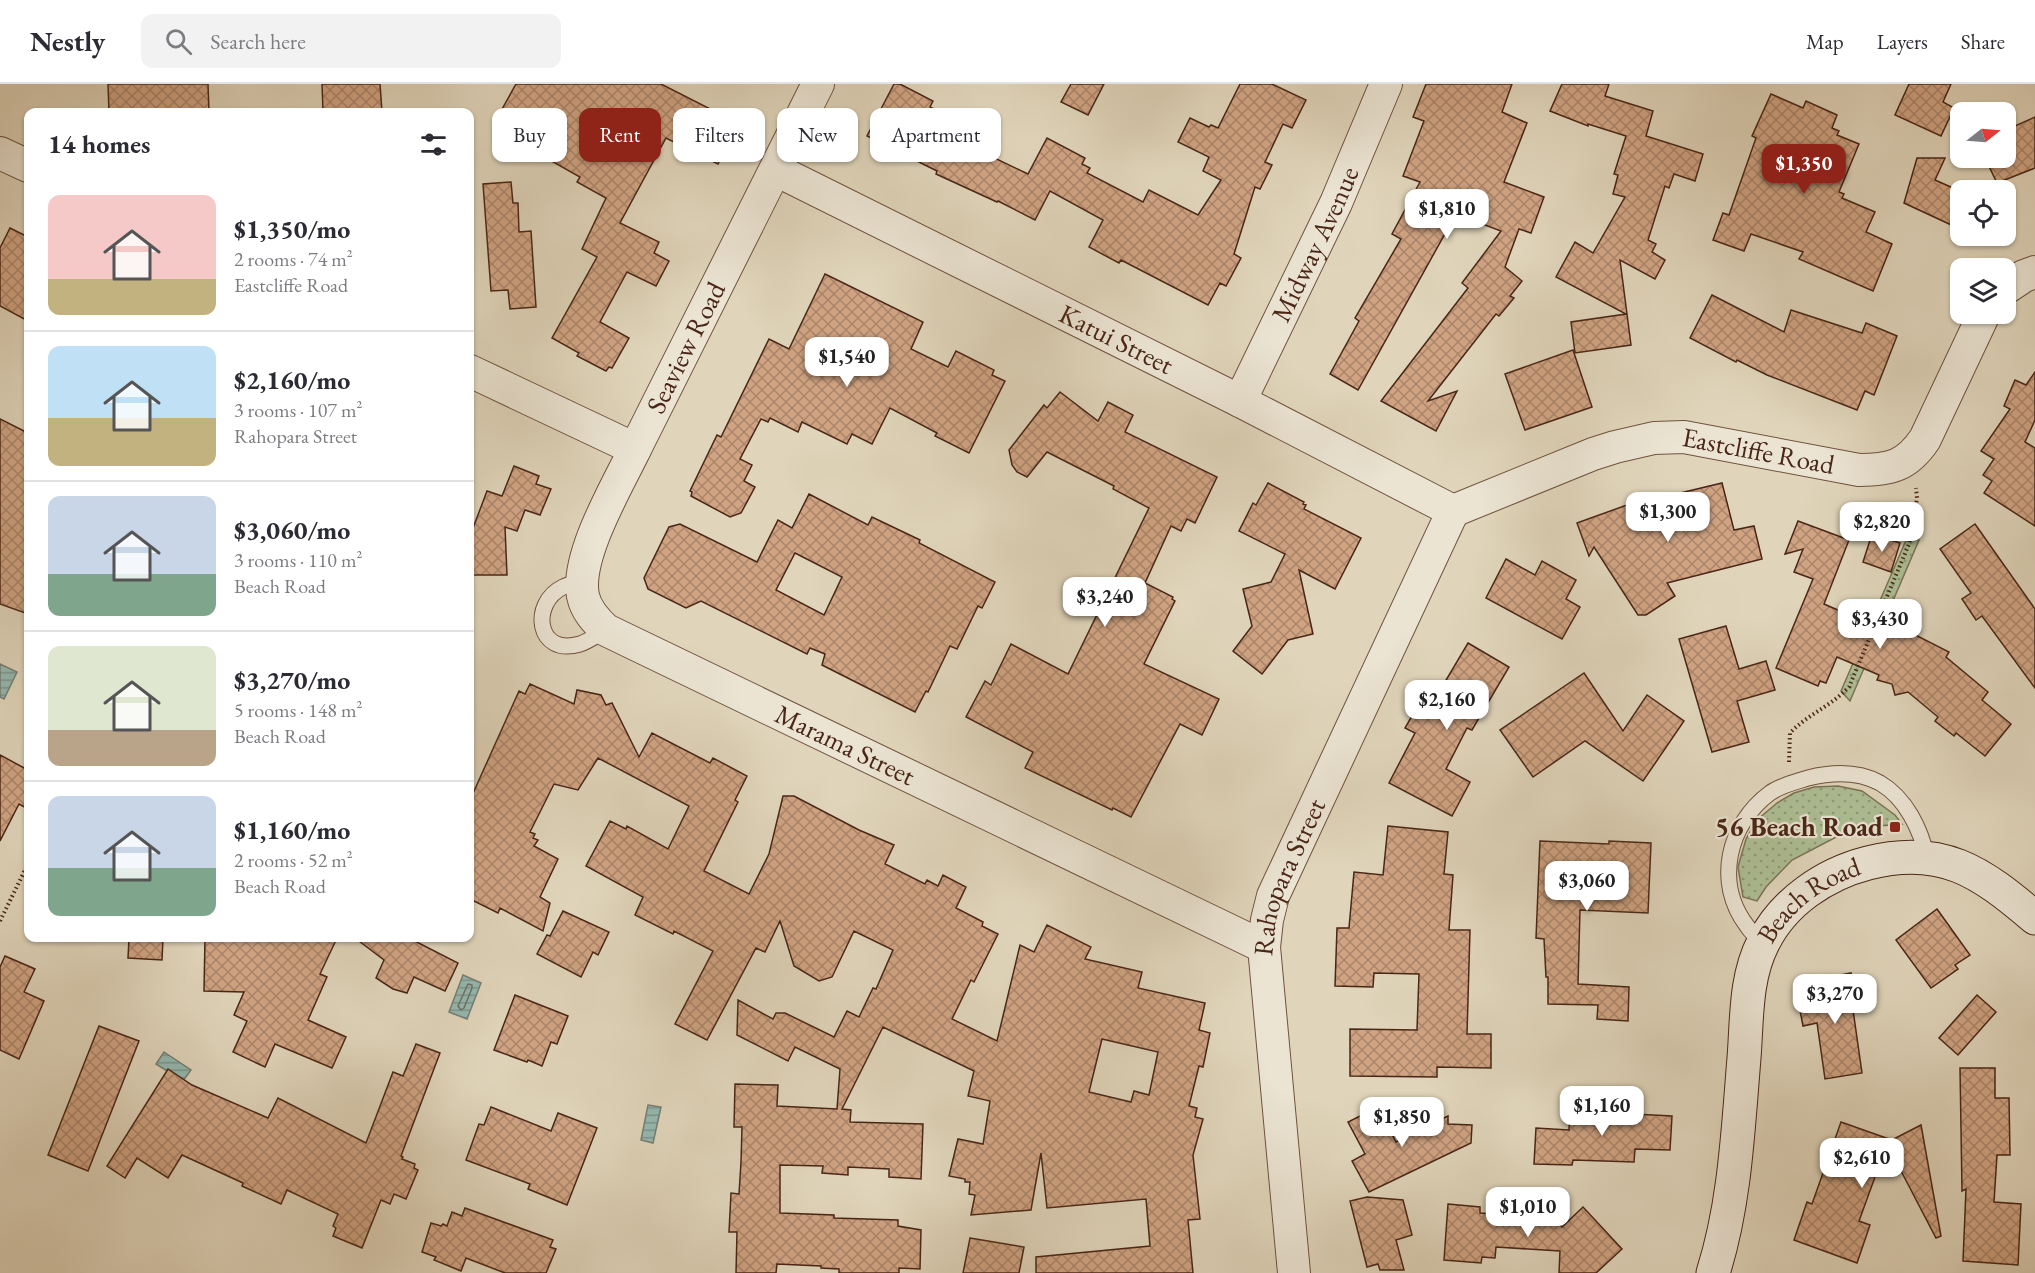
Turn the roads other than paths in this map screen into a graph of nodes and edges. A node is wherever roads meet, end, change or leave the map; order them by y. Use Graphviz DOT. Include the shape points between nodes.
graph roads {
  1 [pos="818,84"];
  2 [pos="1386,84"];
  3 [pos="0,153"];
  4 [pos="24,164"];
  5 [pos="776,170"];
  6 [pos="2035,272"];
  7 [pos="2016,281"];
  8 [pos="1979,324"];
  9 [pos="474,373"];
  10 [pos="1240,401"];
  11 [pos="635,449"];
  12 [pos="1454,511"];
  13 [pos="582,582"];
  14 [pos="606,630"];
  15 [pos="1927,858"];
  16 [pos="2035,918"];
  17 [pos="1762,943"];
  18 [pos="1264,947"];
  19 [pos="1294,1273"];
  20 [pos="1713,1273"];
  1 -- 5 [label="street, Seaview Road"];
  2 -- 10 [label="street, Midway Avenue" via="1336,203"];
  3 -- 4 [label="street"];
  5 -- 10 [label="street, Katui Street"];
  5 -- 11 [label="street, Seaview Road"];
  6 -- 7 [label="street"];
  8 -- 12 [label="street, Eastcliffe Road" via="1925,439 1899,464 1859,470 1684,437 1654,438 1593,454"];
  9 -- 11 [label="street"];
  10 -- 12 [label="street, Katui Street"];
  11 -- 13 [label="street, Marama Street" via="594,536"];
  12 -- 18 [label="street, Rahopara Street" via="1274,896"];
  13 -- 14 [label="street, Marama Street" via="588,610"];
  13 -- 14 [label="lane" via="562,587 546,604 541,620 543,631 549,640 562,646 580,644"];
  14 -- 18 [label="street, Marama Street"];
  15 -- 16 [label="main road, Beach Road" via="1954,863 1977,874"];
  15 -- 17 [label="main road, Beach Road" via="1901,856 1835,875 1795,902 1778,918"];
  15 -- 17 [label="lane" via="1923,837 1915,823 1896,796 1880,783 1845,773 1824,774 1771,792 1735,835 1728,869 1738,911"];
  17 -- 20 [label="main road, Beach Road" via="1748,988 1734,1170 1723,1242"];
  18 -- 19 [label="street, Rahopara Street"];
}
